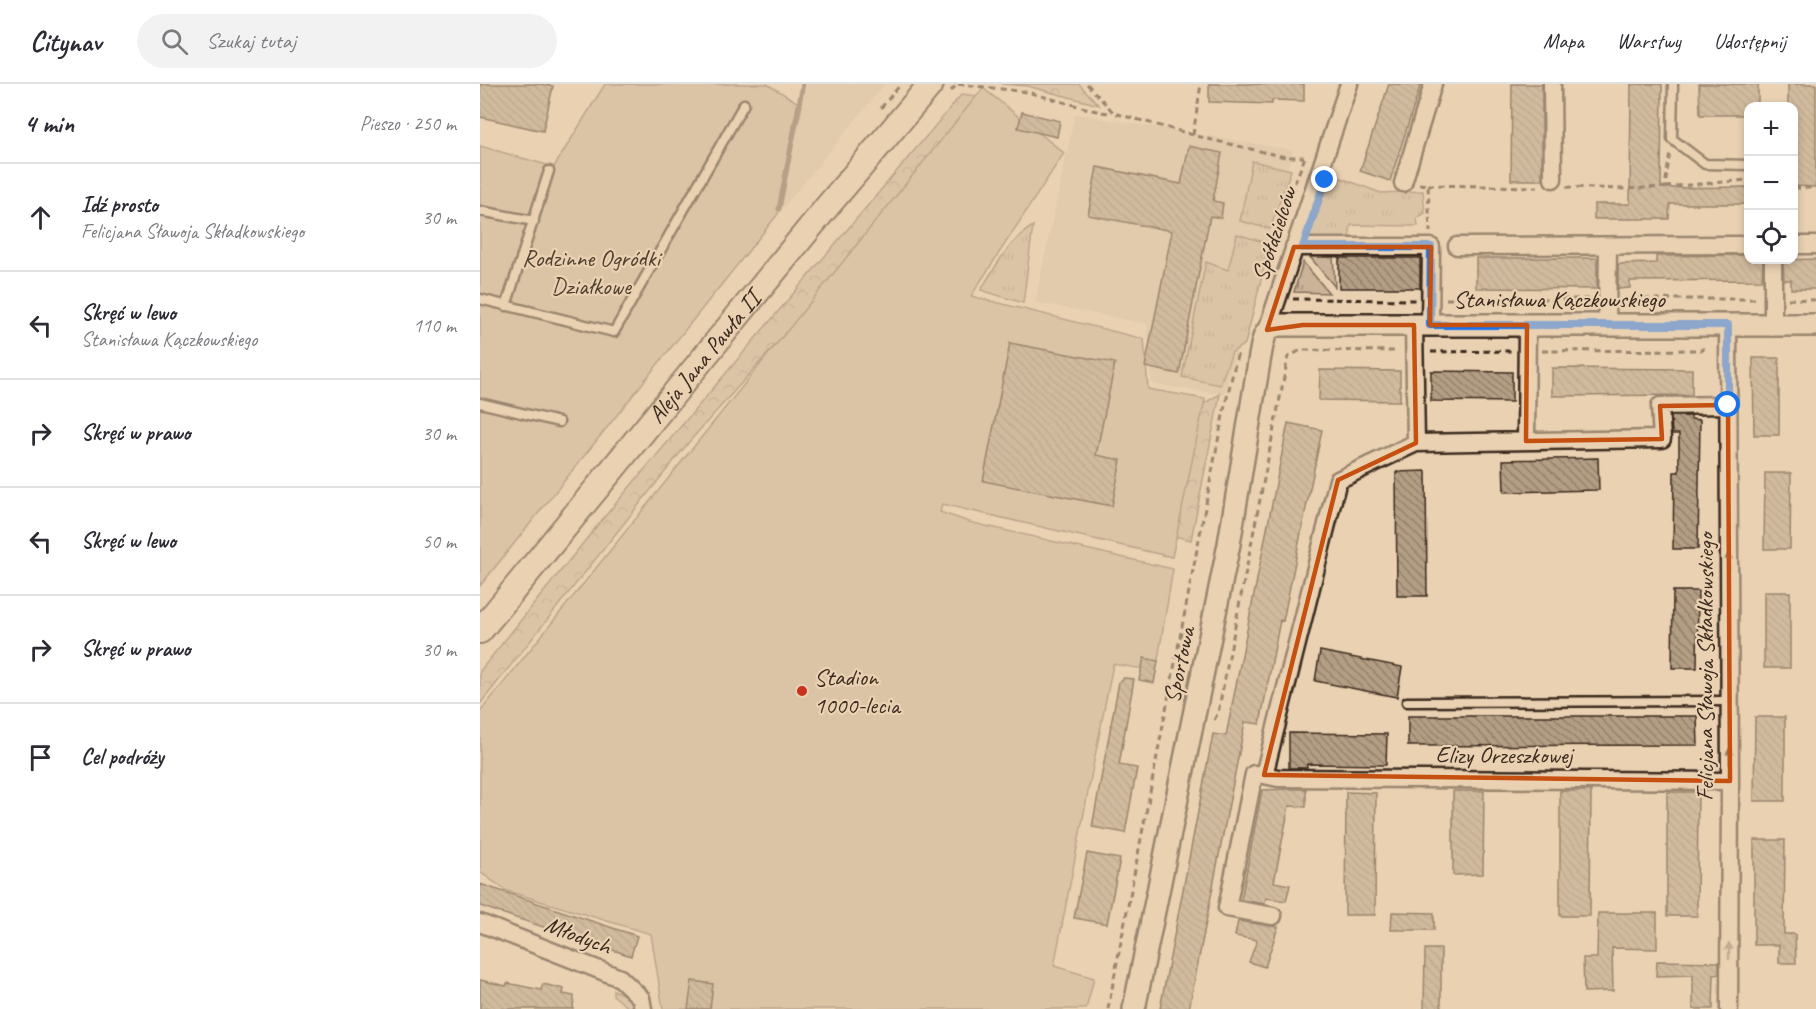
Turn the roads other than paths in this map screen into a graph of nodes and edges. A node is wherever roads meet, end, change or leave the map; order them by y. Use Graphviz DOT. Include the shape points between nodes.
graph roads {
  1 [pos="931,84"];
  2 [pos="1349,84"];
  3 [pos="1433,84"];
  4 [pos="1552,84"];
  5 [pos="1673,84"];
  6 [pos="744,104"];
  7 [pos="1744,165"];
  8 [pos="549,171"];
  9 [pos="1403,183"];
  10 [pos="1553,183"];
  11 [pos="480,211"];
  12 [pos="534,220"];
  13 [pos="1744,245"];
  14 [pos="1798,245"];
  15 [pos="1816,245"];
  16 [pos="1457,246"];
  17 [pos="1608,246"];
  18 [pos="1294,247"];
  19 [pos="1773,264"];
  20 [pos="480,299"];
  21 [pos="506,306"];
  22 [pos="1422,325"];
  23 [pos="1527,325"];
  24 [pos="1607,325"];
  25 [pos="1728,325"];
  26 [pos="1773,325"];
  27 [pos="1816,325"];
  28 [pos="1267,330"];
  29 [pos="480,403"];
  30 [pos="1728,405"];
  31 [pos="559,422"];
  32 [pos="1526,441"];
  33 [pos="1416,443"];
  34 [pos="480,631"];
  35 [pos="1730,701"];
  36 [pos="1407,702"];
  37 [pos="1271,777"];
  38 [pos="1730,781"];
  39 [pos="1273,916"];
  40 [pos="480,923"];
  41 [pos="642,1009"];
  42 [pos="1134,1009"];
  43 [pos="1729,1009"];
  1 -- 34 [label="main road, Aleja Jana Pawła II"];
  2 -- 18 [label="street, Spółdzielców"];
  3 -- 9 [label="street"];
  4 -- 10 [label="street"];
  5 -- 7 [label="lane" via="1672,139 1705,164"];
  6 -- 21 [label="lane" via="614,332"];
  8 -- 12 [label="lane"];
  11 -- 12 [label="lane"];
  12 -- 21 [label="lane"];
  13 -- 17 [label="street"];
  14 -- 15 [label="street"];
  16 -- 17 [label="street"];
  17 -- 24 [label="street"];
  18 -- 22 [label="street" via="1431,247 1430,299"];
  18 -- 28 [label="street, Spółdzielców"];
  19 -- 26 [label="street"];
  20 -- 21 [label="lane"];
  22 -- 23 [label="street, Stanisława Kączkowskiego"];
  22 -- 28 [label="street, Stanisława Kączkowskiego" via="1279,325"];
  22 -- 33 [label="street"];
  23 -- 24 [label="street, Stanisława Kączkowskiego"];
  23 -- 32 [label="street"];
  24 -- 25 [label="street, Stanisława Kączkowskiego"];
  25 -- 26 [label="street, Stanisława Kączkowskiego"];
  25 -- 30 [label="street, Felicjana Sławoja Składkowskiego"];
  26 -- 27 [label="street, Stanisława Kączkowskiego"];
  28 -- 42 [label="street, Sportowa" via="1229,544"];
  29 -- 31 [label="lane"];
  30 -- 32 [label="street" via="1660,406 1662,439"];
  35 -- 30 [label="street, Felicjana Sławoja Składkowskiego, one-way"];
  32 -- 33 [label="street"];
  33 -- 37 [label="street" via="1338,480"];
  35 -- 36 [label="lane"];
  38 -- 35 [label="street, Felicjana Sławoja Składkowskiego, one-way"];
  37 -- 38 [label="street, Elizy Orzeszkowej"];
  37 -- 39 [label="street" via="1254,774 1227,908"];
  43 -- 38 [label="street, Felicjana Sławoja Składkowskiego, one-way"];
  40 -- 41 [label="street, Młodych" via="620,978 641,998"];
}
